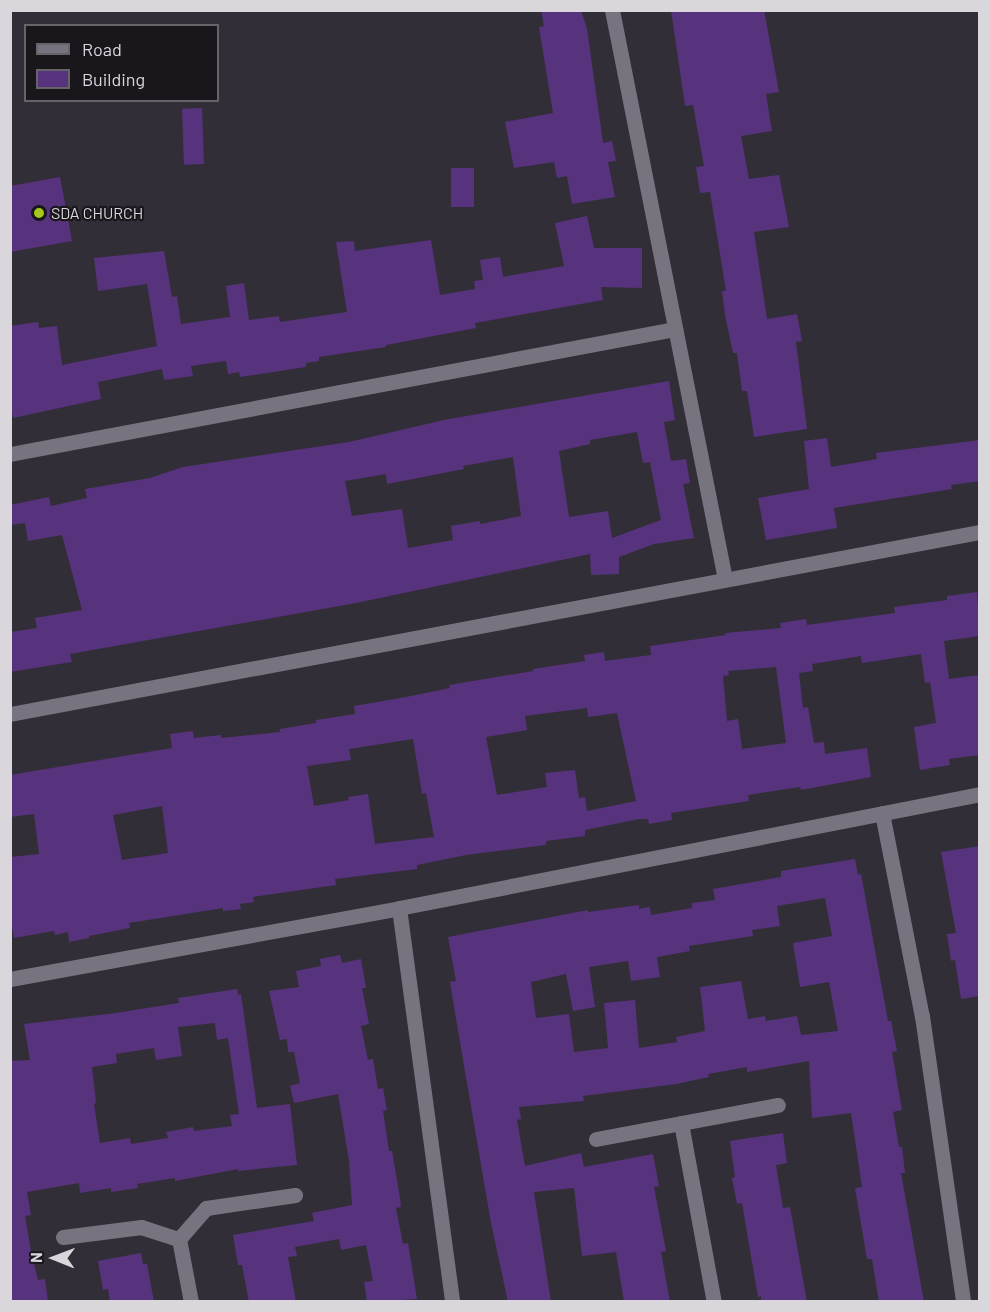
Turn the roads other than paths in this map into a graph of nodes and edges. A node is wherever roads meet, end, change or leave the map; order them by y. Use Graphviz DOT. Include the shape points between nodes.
graph roads {
  1 [pos="612,10"];
  2 [pos="675,329"];
  3 [pos="10,454"];
  4 [pos="980,532"];
  5 [pos="725,579"];
  6 [pos="10,714"];
  7 [pos="980,794"];
  8 [pos="882,813"];
  9 [pos="399,908"];
  10 [pos="10,979"];
  11 [pos="778,1105"];
  12 [pos="681,1123"];
  13 [pos="596,1139"];
  14 [pos="295,1195"];
  15 [pos="63,1237"];
  16 [pos="179,1239"];
  17 [pos="191,1302"];
  18 [pos="452,1302"];
  19 [pos="714,1302"];
  20 [pos="963,1302"];
  1 -- 2 [label="street"];
  2 -- 3 [label="street"];
  2 -- 5 [label="street"];
  4 -- 5 [label="street"];
  5 -- 6 [label="street"];
  7 -- 8 [label="street"];
  8 -- 9 [label="street"];
  8 -- 20 [label="street" via="922,1016"];
  9 -- 10 [label="street"];
  9 -- 18 [label="street"];
  11 -- 12 [label="street"];
  12 -- 13 [label="street"];
  12 -- 19 [label="street"];
  14 -- 16 [label="street" via="206,1208"];
  15 -- 16 [label="street" via="141,1227"];
  16 -- 17 [label="street"];
}
